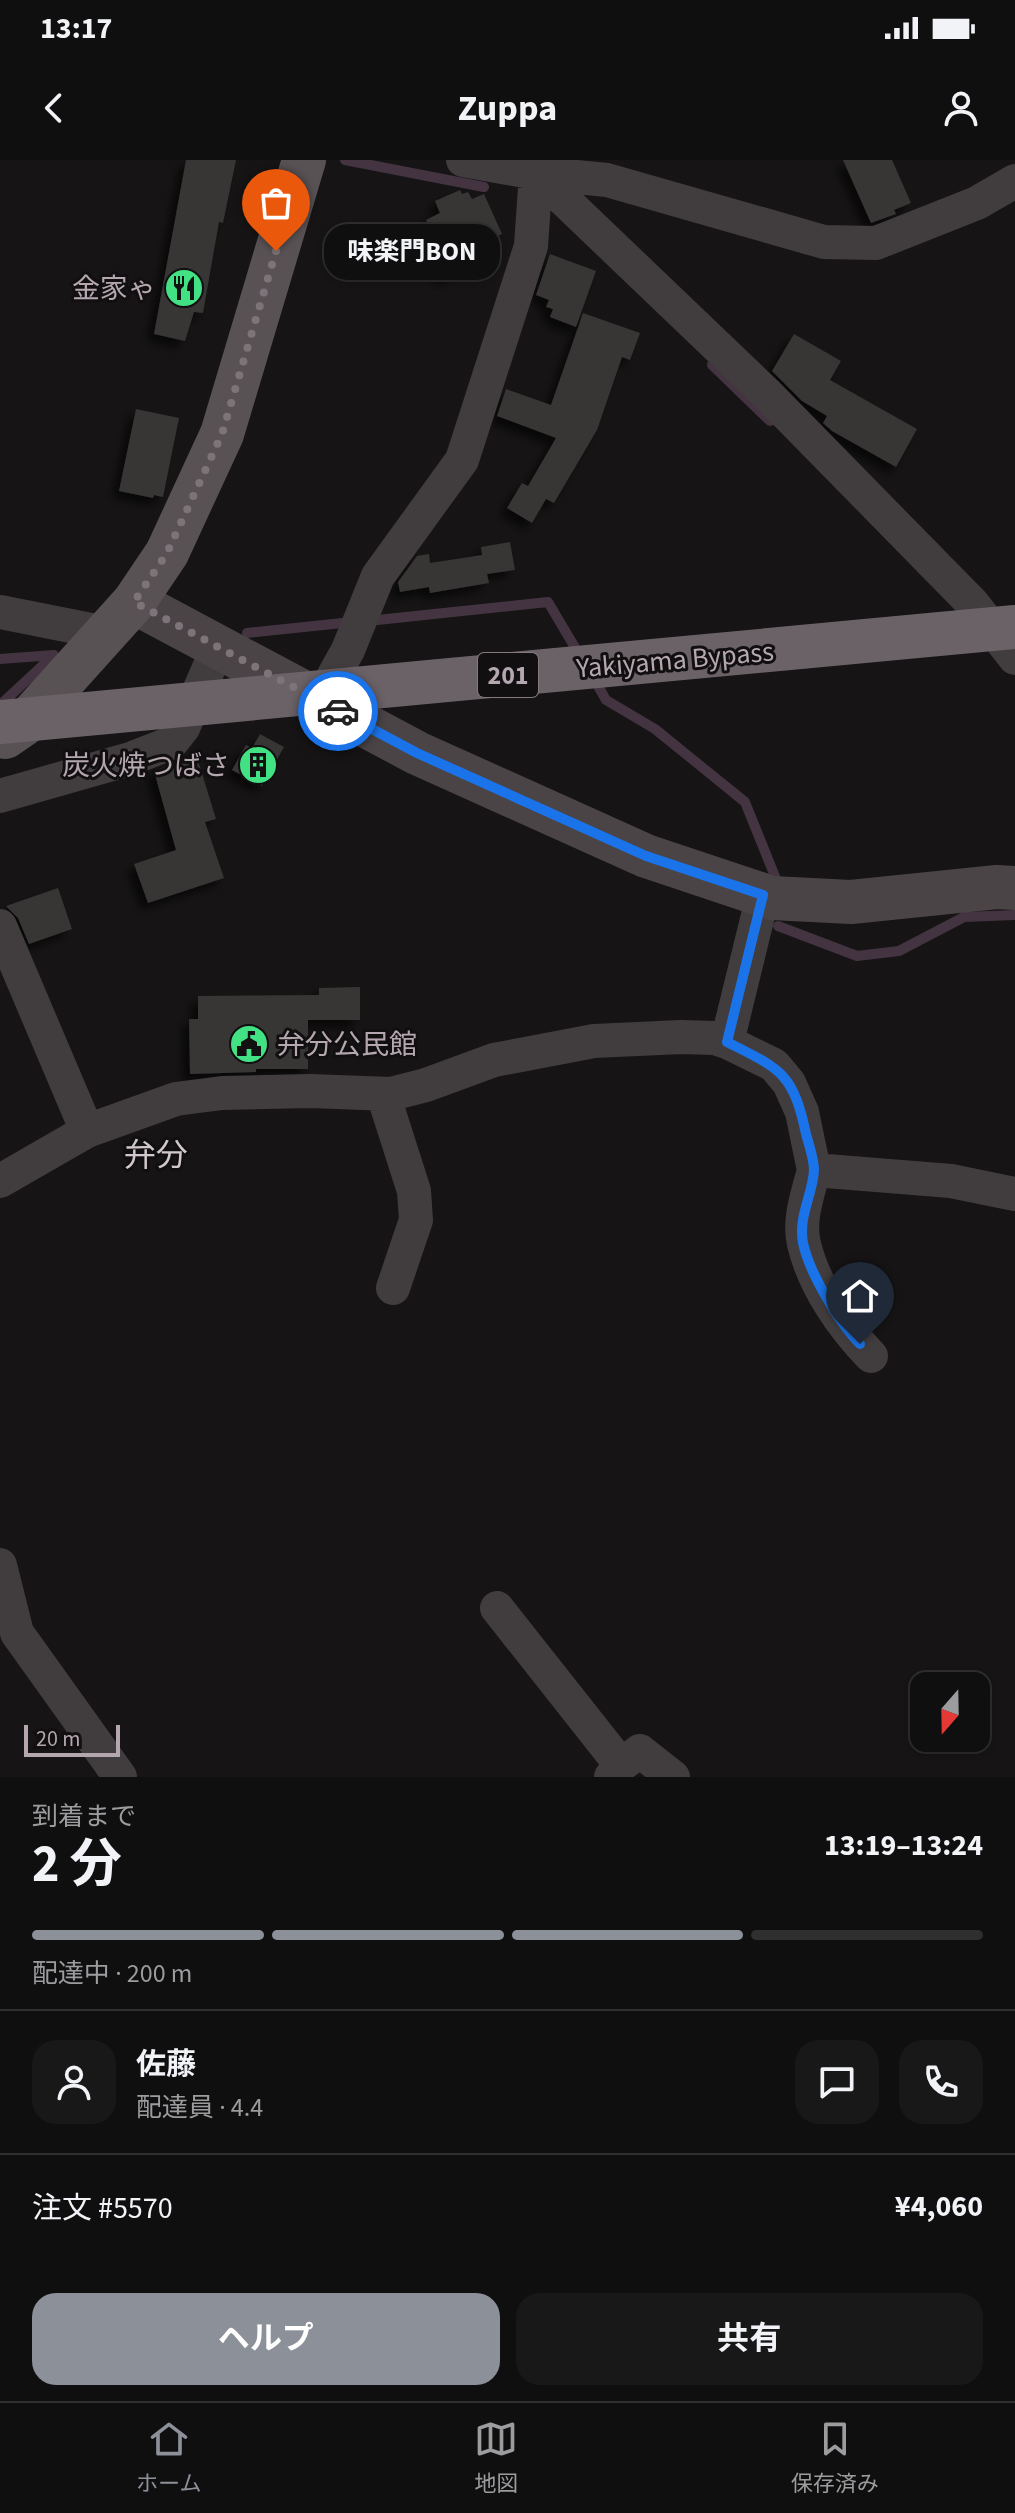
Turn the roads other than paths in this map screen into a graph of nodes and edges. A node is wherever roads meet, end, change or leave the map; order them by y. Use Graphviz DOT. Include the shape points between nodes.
graph roads {
  1 [pos="304,160"];
  2 [pos="463,160"];
  3 [pos="523,167"];
  4 [pos="1015,181"];
  5 [pos="0,612"];
  6 [pos="120,617"];
  7 [pos="1015,627"];
  8 [pos="218,647"];
  9 [pos="1015,658"];
  10 [pos="319,702"];
  11 [pos="0,722"];
  12 [pos="0,741"];
  13 [pos="0,796"];
  14 [pos="1015,888"];
  15 [pos="763,895"];
  16 [pos="0,926"];
  17 [pos="727,1042"];
  18 [pos="383,1094"];
  19 [pos="87,1131"];
  20 [pos="814,1170"];
  21 [pos="0,1181"];
  22 [pos="1015,1194"];
  23 [pos="393,1288"];
  24 [pos="871,1356"];
  25 [pos="0,1565"];
  26 [pos="497,1608"];
  27 [pos="616,1771"];
  28 [pos="120,1777"];
  29 [pos="673,1777"];
  1 -- 6 [label="main road" via="222,434 167,553"];
  2 -- 3 [label="street"];
  3 -- 4 [label="street" via="607,180 824,242 876,243 977,203"];
  3 -- 9 [label="street" via="766,393 973,604"];
  3 -- 10 [label="street" via="531,246 462,460 378,576 348,650"];
  5 -- 6 [label="street"];
  6 -- 8 [label="street"];
  6 -- 12 [label="main road" via="24,724"];
  7 -- 11 [label="highway, Yakiyama Bypass / 201, bridge"];
  8 -- 10 [label="street"];
  8 -- 13 [label="street" via="183,728 171,743"];
  10 -- 15 [label="street" via="417,753 646,856"];
  14 -- 15 [label="street" via="851,902"];
  15 -- 17 [label="street"];
  16 -- 19 [label="street"];
  17 -- 18 [label="street" via="681,1037 594,1041 494,1060"];
  17 -- 20 [label="street" via="774,1065 789,1083 802,1112"];
  18 -- 19 [label="street" via="222,1093 176,1099"];
  18 -- 23 [label="street" via="414,1191 416,1220"];
  19 -- 21 [label="street"];
  20 -- 22 [label="street" via="951,1181"];
  20 -- 24 [label="street" via="803,1209 803,1242 820,1286 848,1333"];
  25 -- 28 [label="street" via="17,1633"];
  26 -- 27 [label="street"];
  27 -- 29 [label="street" via="640,1751"];
}
